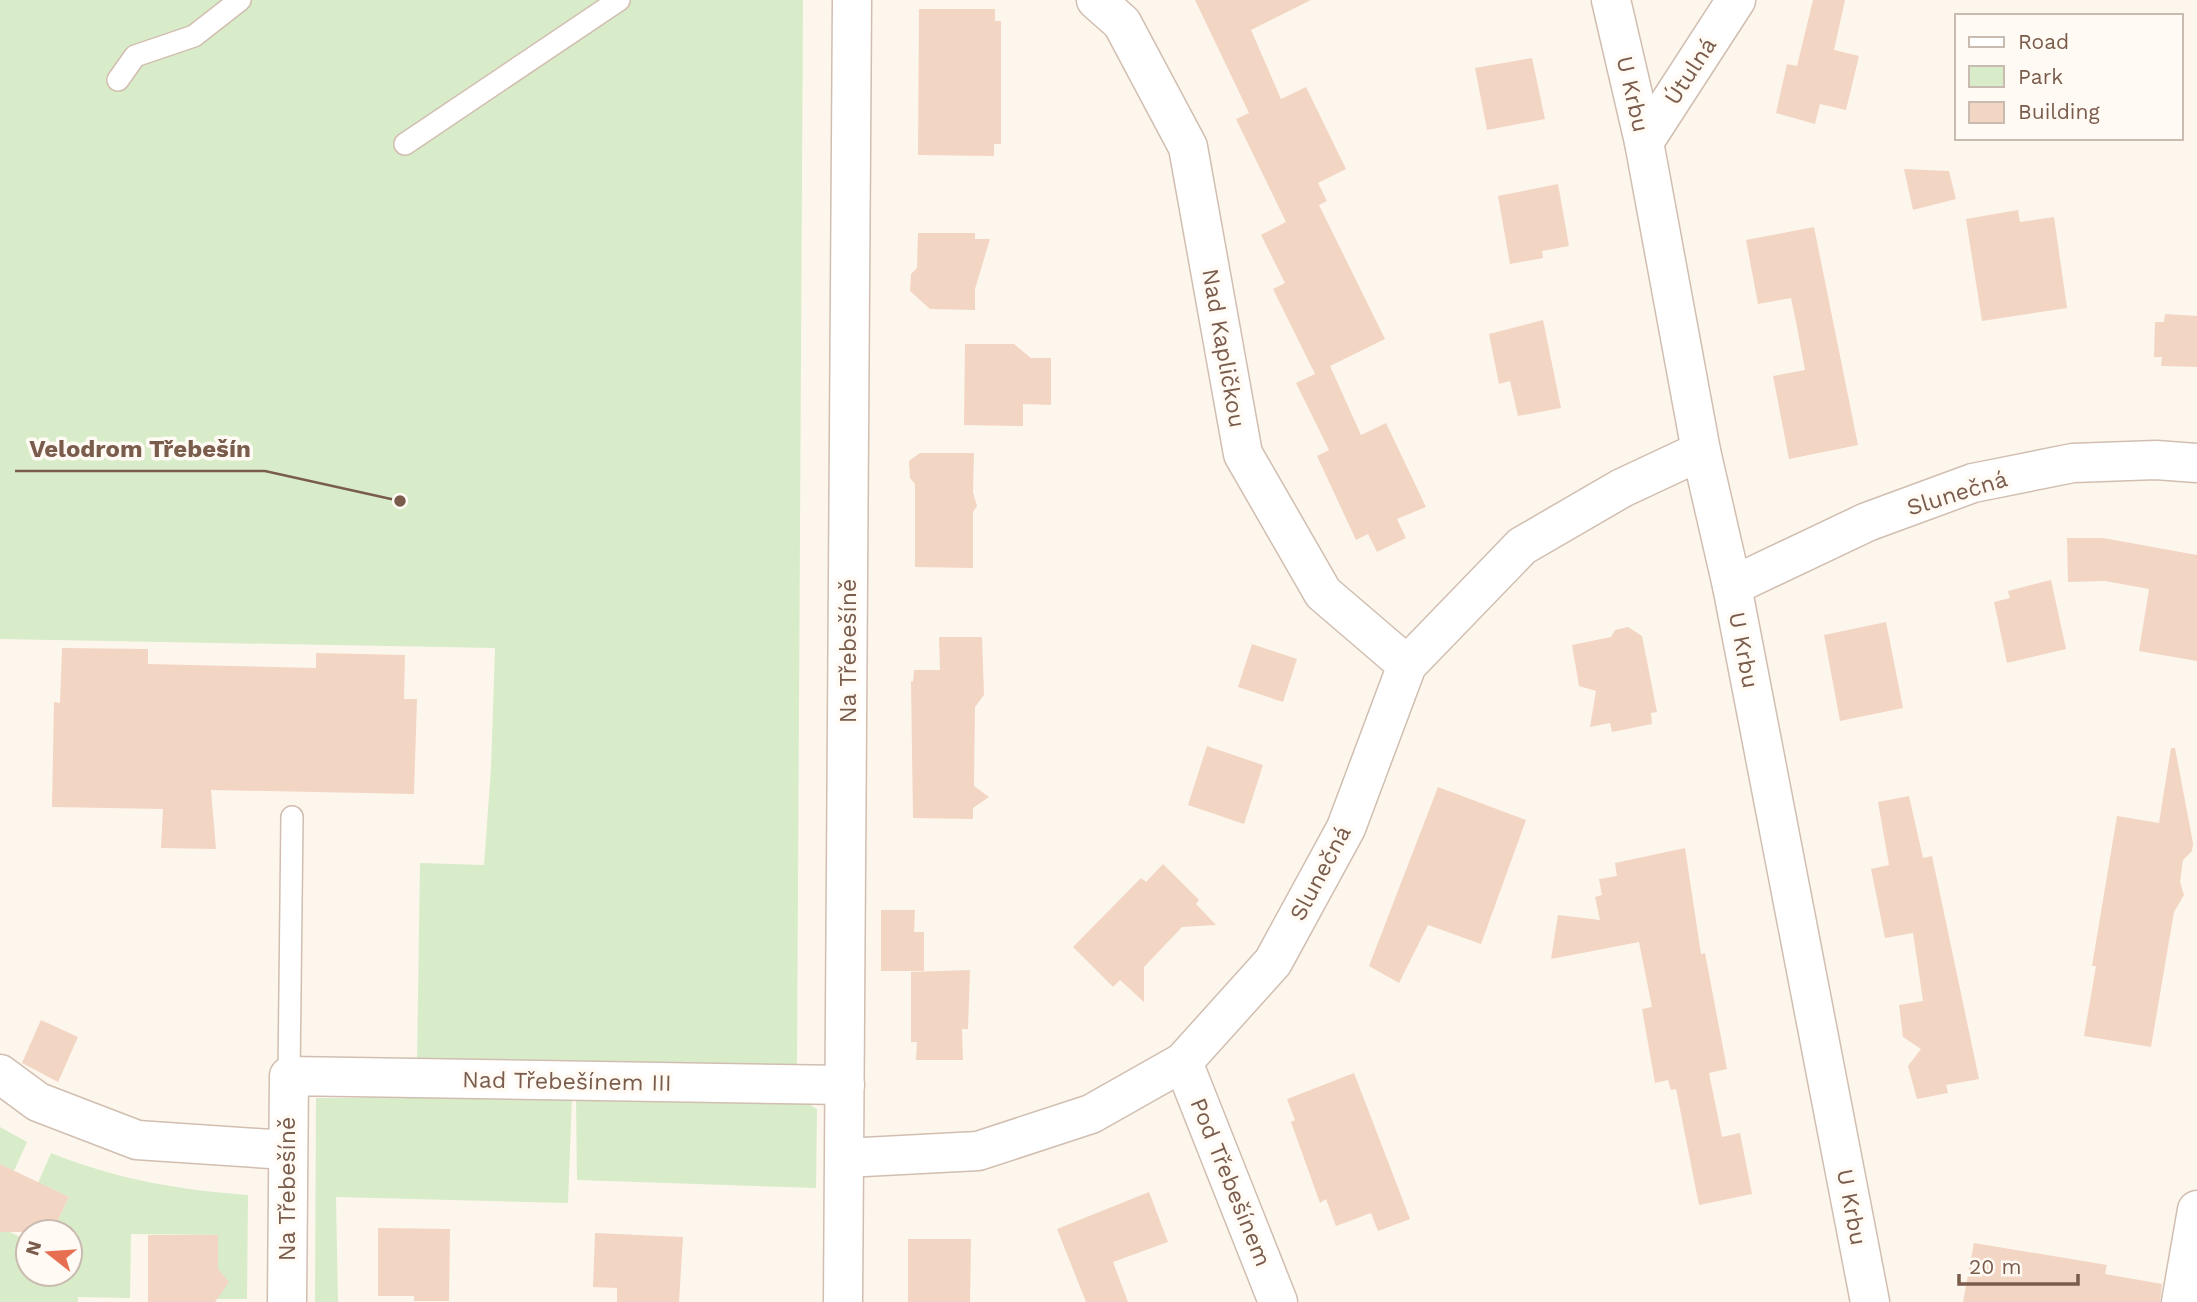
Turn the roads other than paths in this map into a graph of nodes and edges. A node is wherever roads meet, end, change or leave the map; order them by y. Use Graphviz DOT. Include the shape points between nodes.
graph roads {
  1 [pos="240,0"];
  2 [pos="619,0"];
  3 [pos="852,0"];
  4 [pos="1611,0"];
  5 [pos="1736,0"];
  6 [pos="1109,12"];
  7 [pos="118,80"];
  8 [pos="1644,142"];
  9 [pos="405,144"];
  10 [pos="1701,451"];
  11 [pos="2197,463"];
  12 [pos="1732,586"];
  13 [pos="1407,665"];
  14 [pos="292,817"];
  15 [pos="1183,1062"];
  16 [pos="0,1074"];
  17 [pos="289,1076"];
  18 [pos="845,1085"];
  19 [pos="286,1150"];
  20 [pos="845,1158"];
  21 [pos="2197,1210"];
  22 [pos="287,1302"];
  23 [pos="843,1302"];
  24 [pos="1278,1302"];
  25 [pos="1870,1302"];
  26 [pos="2181,1302"];
  1 -- 7 [label="lane" via="194,36 135,56"];
  2 -- 9 [label="lane"];
  3 -- 18 [label="street, Na Třebešíně"];
  4 -- 8 [label="street, U Krbu"];
  5 -- 8 [label="street, Útulná"];
  6 -- 13 [label="street, Nad Kapličkou" via="1188,147 1243,454 1323,593"];
  8 -- 10 [label="street, U Krbu"];
  10 -- 12 [label="street, U Krbu"];
  10 -- 13 [label="street, Slunečná" via="1622,488 1522,546"];
  11 -- 12 [label="street, Slunečná" via="2073,463 1973,483 1867,522"];
  12 -- 25 [label="street, U Krbu"];
  13 -- 15 [label="street, Slunečná" via="1346,828 1273,962"];
  14 -- 17 [label="lane"];
  15 -- 20 [label="street, Slunečná" via="1091,1114 978,1151"];
  15 -- 24 [label="street, Pod Třebešínem"];
  16 -- 19 [label="street" via="38,1102 137,1139"];
  17 -- 18 [label="street, Nad Třebešínem III"];
  17 -- 19 [label="street, Na Třebešíně"];
  18 -- 20 [label="street, Na Třebešíně"];
  19 -- 22 [label="street, Na Třebešíně"];
  20 -- 23 [label="street, Na Třebešíně"];
  21 -- 26 [label="street"];
}
